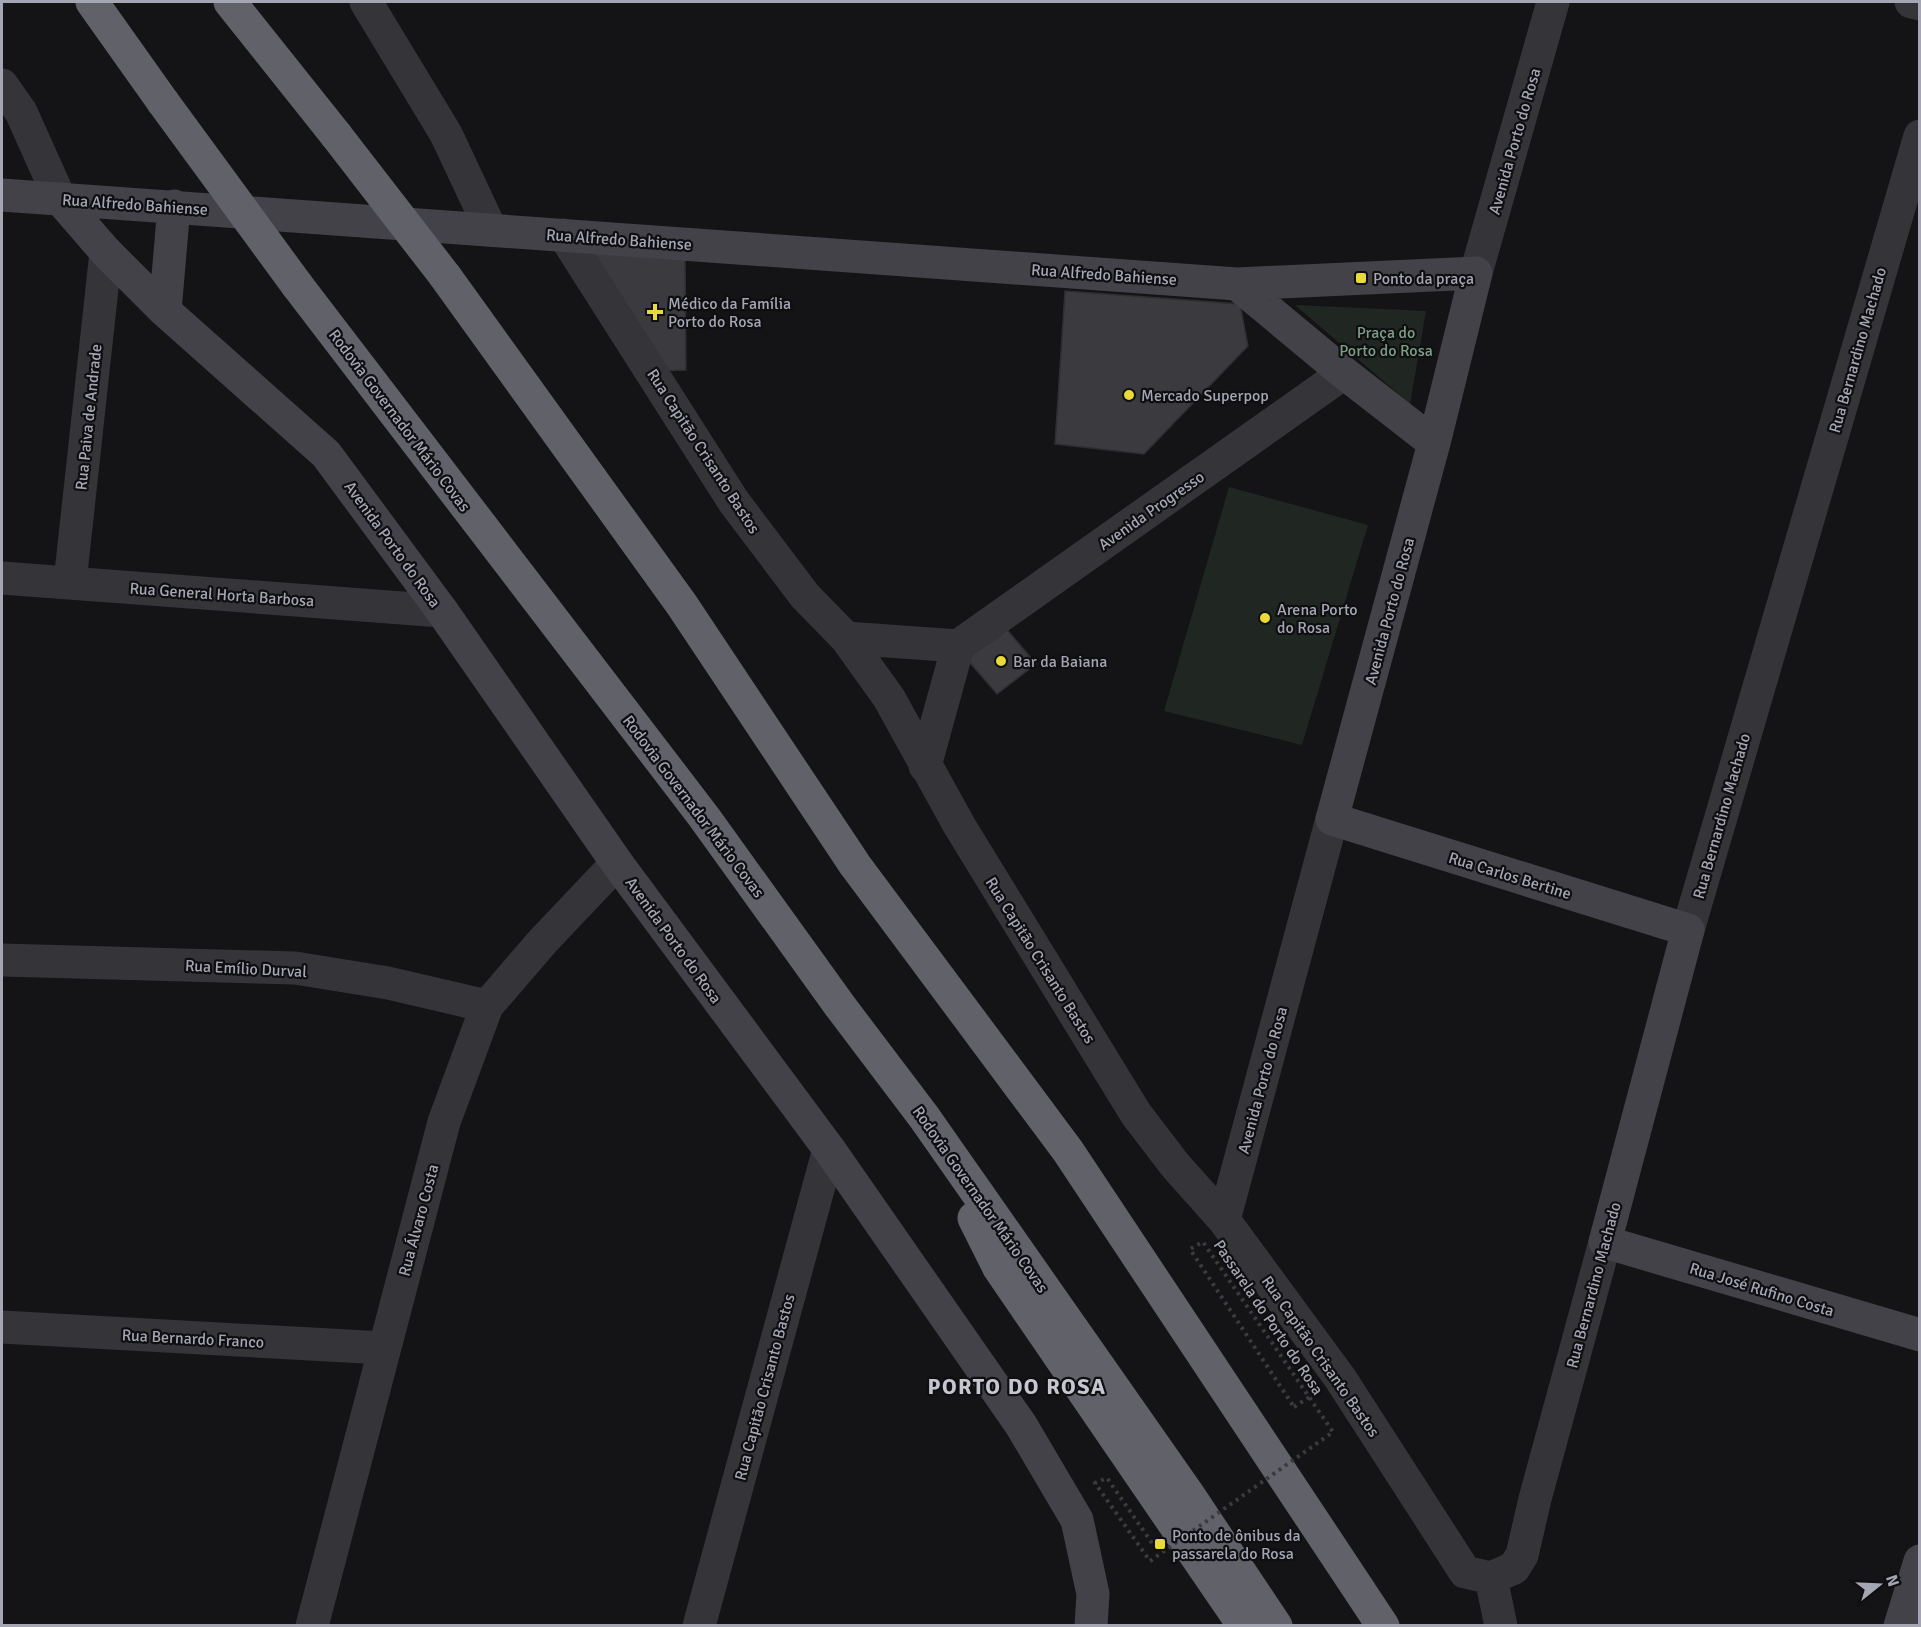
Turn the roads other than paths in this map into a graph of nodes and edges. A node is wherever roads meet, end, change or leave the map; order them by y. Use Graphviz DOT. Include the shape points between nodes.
graph roads {
  1 [pos="92,2"];
  2 [pos="230,2"];
  3 [pos="366,2"];
  4 [pos="1553,2"];
  5 [pos="1911,2"];
  6 [pos="1920,4"];
  7 [pos="2,85"];
  8 [pos="1920,136"];
  9 [pos="2,195"];
  10 [pos="60,199"];
  11 [pos="174,206"];
  12 [pos="491,230"];
  13 [pos="564,235"];
  14 [pos="106,252"];
  15 [pos="1476,273"];
  16 [pos="1237,284"];
  17 [pos="165,311"];
  18 [pos="1344,373"];
  19 [pos="1434,443"];
  20 [pos="2,578"];
  21 [pos="69,582"];
  22 [pos="442,611"];
  23 [pos="846,638"];
  24 [pos="958,646"];
  25 [pos="925,766"];
  26 [pos="1332,819"];
  27 [pos="617,862"];
  28 [pos="1688,930"];
  29 [pos="2,960"];
  30 [pos="486,1006"];
  31 [pos="924,1117"];
  32 [pos="829,1149"];
  33 [pos="1224,1220"];
  34 [pos="1605,1242"];
  35 [pos="2,1327"];
  36 [pos="1920,1335"];
  37 [pos="384,1348"];
  38 [pos="1920,1561"];
  39 [pos="1491,1578"];
  40 [pos="312,1626"];
  41 [pos="699,1626"];
  42 [pos="1091,1626"];
  43 [pos="1244,1626"];
  44 [pos="1276,1626"];
  45 [pos="1383,1626"];
  46 [pos="1501,1626"];
  47 [pos="1900,1626"];
  1 -- 31 [label="highway, Rodovia Governador Mário Covas, bridge" via="297,285 704,817"];
  2 -- 45 [label="highway, bridge" via="445,276 682,605 855,865 1068,1151"];
  3 -- 12 [label="street" via="446,134"];
  4 -- 15 [label="street, Avenida Porto do Rosa"];
  5 -- 6 [label="street"];
  7 -- 10 [label="street, Avenida Porto do Rosa" via="21,112"];
  8 -- 28 [label="street, Rua Bernardino Machado"];
  9 -- 10 [label="main road, Rua Alfredo Bahiense"];
  10 -- 11 [label="main road, Rua Alfredo Bahiense"];
  10 -- 14 [label="main road, Avenida Porto do Rosa"];
  11 -- 12 [label="main road, Rua Alfredo Bahiense"];
  11 -- 17 [label="main road"];
  12 -- 13 [label="main road, Rua Alfredo Bahiense"];
  13 -- 16 [label="main road, Rua Alfredo Bahiense"];
  13 -- 23 [label="street, Rua Capitão Crisanto Bastos" via="734,502 805,596"];
  14 -- 17 [label="main road, Avenida Porto do Rosa"];
  14 -- 21 [label="street, Rua Paiva de Andrade"];
  15 -- 16 [label="main road, Rua Alfredo Bahiense"];
  15 -- 19 [label="main road, Avenida Porto do Rosa"];
  16 -- 18 [label="main road"];
  17 -- 22 [label="main road, Avenida Porto do Rosa" via="326,454"];
  18 -- 19 [label="main road"];
  18 -- 24 [label="street, Avenida Progresso"];
  19 -- 26 [label="main road, Avenida Porto do Rosa"];
  20 -- 21 [label="street, Rua General Horta Barbosa"];
  21 -- 22 [label="street, Rua General Horta Barbosa"];
  22 -- 27 [label="main road, Avenida Porto do Rosa"];
  23 -- 24 [label="street"];
  23 -- 25 [label="street, Rua Capitão Crisanto Bastos" via="889,698"];
  24 -- 25 [label="street"];
  25 -- 33 [label="street, Rua Capitão Crisanto Bastos" via="1136,1114 1175,1166"];
  26 -- 28 [label="main road, Rua Carlos Bertine"];
  26 -- 33 [label="street, Avenida Porto do Rosa"];
  27 -- 30 [label="street, Rua Álvaro Costa"];
  27 -- 32 [label="main road, Avenida Porto do Rosa"];
  28 -- 34 [label="main road, Rua Bernardino Machado"];
  29 -- 30 [label="street, Rua Emílio Durval" via="295,968 388,983"];
  30 -- 37 [label="street, Rua Álvaro Costa" via="444,1122"];
  31 -- 43 [label="highway" via="999,1268"];
  31 -- 44 [label="highway, Rodovia Governador Mário Covas"];
  32 -- 41 [label="street, Rua Capitão Crisanto Bastos"];
  32 -- 42 [label="main road, Avenida Porto do Rosa" via="1021,1425 1077,1520 1093,1594"];
  33 -- 39 [label="street, Rua Capitão Crisanto Bastos" via="1349,1391 1465,1572"];
  34 -- 36 [label="main road, Rua José Rufino Costa"];
  34 -- 39 [label="street, Rua Bernardino Machado" via="1522,1555 1514,1568"];
  35 -- 37 [label="street, Rua Bernardo Franco"];
  37 -- 40 [label="street, Rua Álvaro Costa"];
  38 -- 47 [label="main road"];
  39 -- 46 [label="street"];
}
